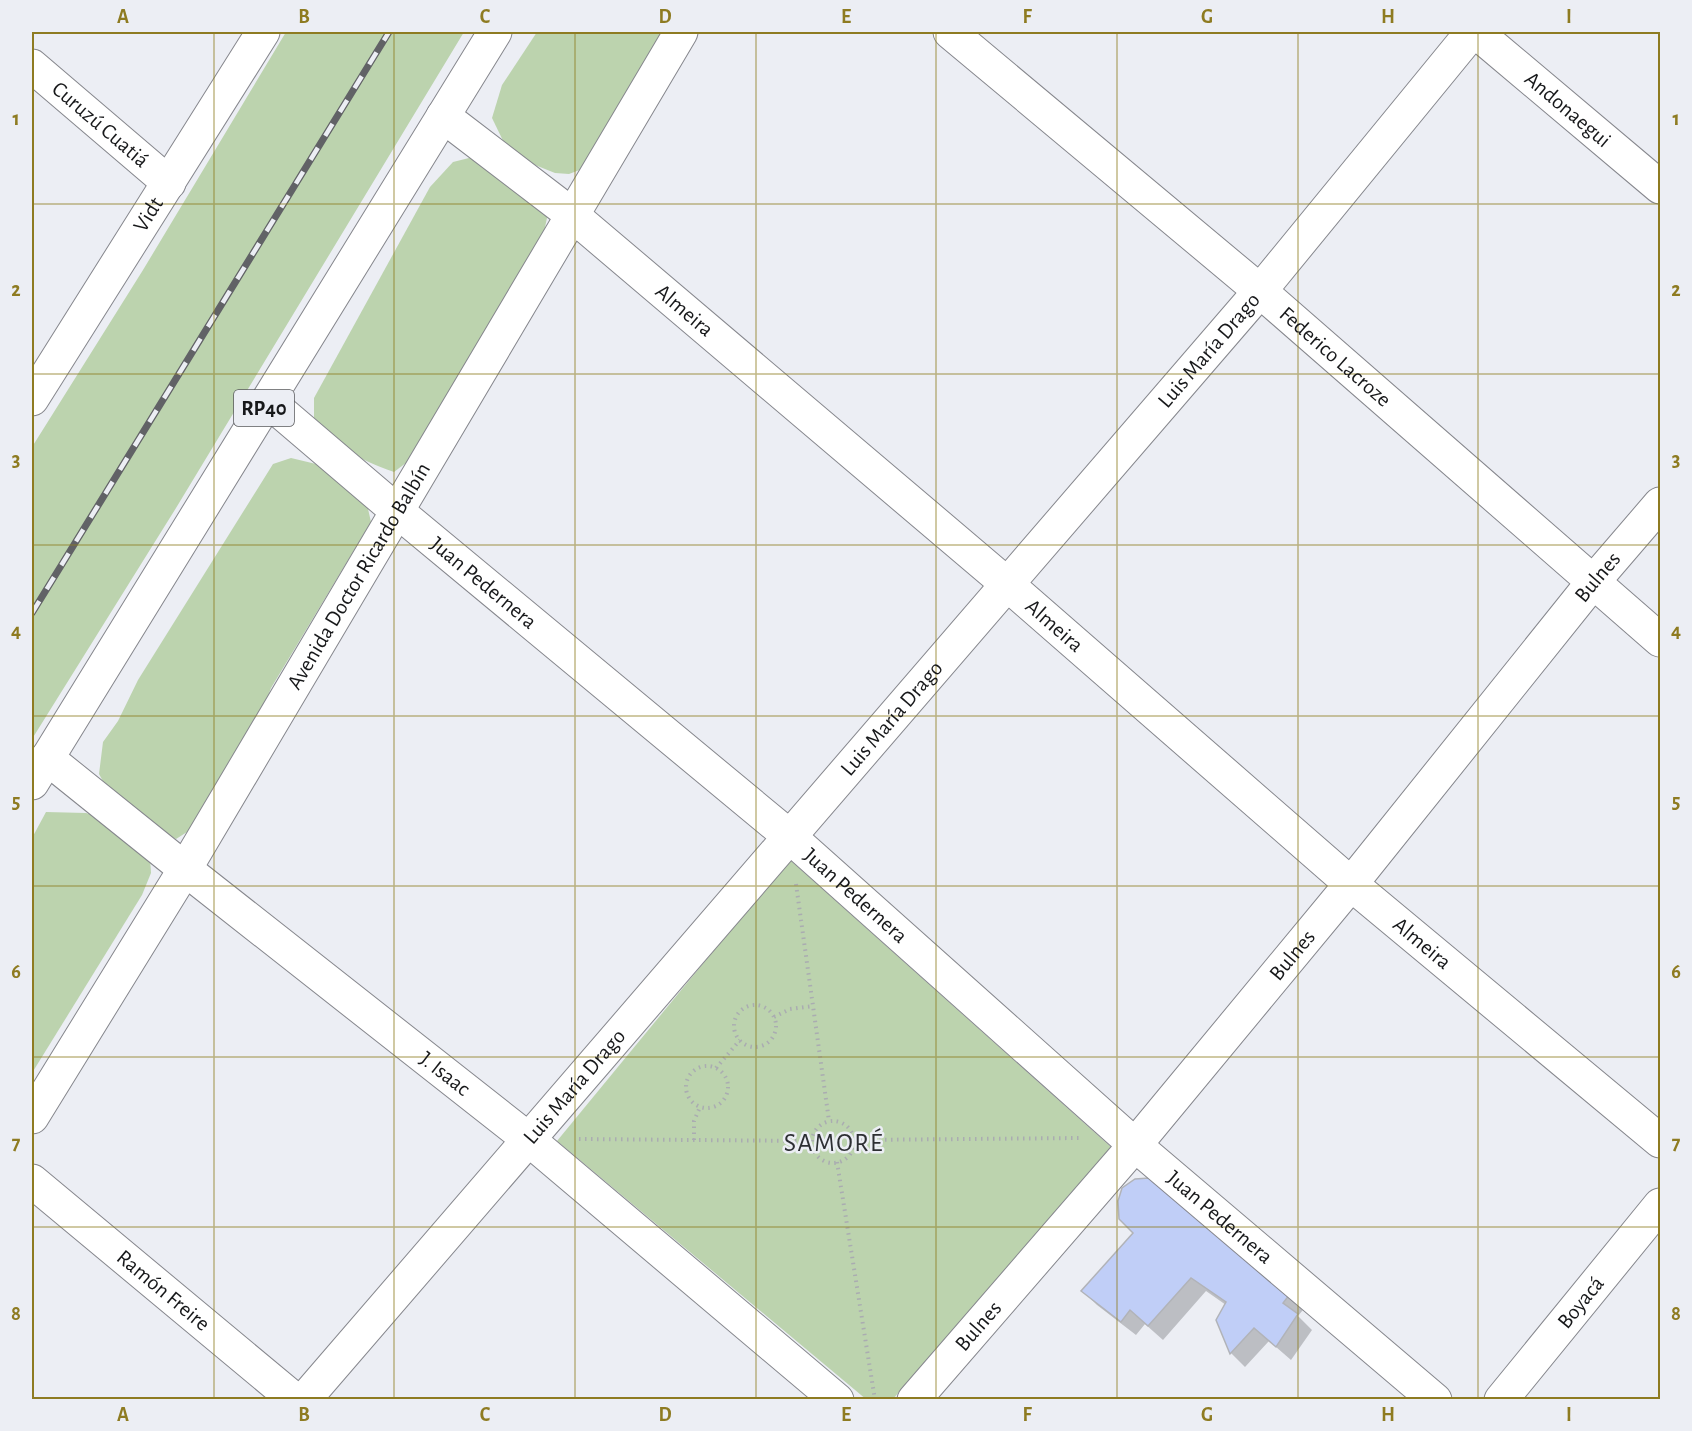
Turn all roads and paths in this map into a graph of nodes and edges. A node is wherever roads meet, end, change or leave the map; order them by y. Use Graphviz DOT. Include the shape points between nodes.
graph roads {
  1 [pos="262,32"];
  2 [pos="495,32"];
  3 [pos="681,32"];
  4 [pos="950,32"];
  5 [pos="1474,32"];
  6 [pos="32,66"];
  7 [pos="443,116"];
  8 [pos="169,183"];
  9 [pos="1660,187"];
  10 [pos="571,214"];
  11 [pos="1260,291"];
  12 [pos="32,399"];
  13 [pos="268,401"];
  14 [pos="1660,504"];
  15 [pos="397,511"];
  16 [pos="1593,582"];
  17 [pos="1007,584"];
  18 [pos="1660,640"];
  19 [pos="39,771"];
  20 [pos="789,836"];
  21 [pos="185,869"];
  22 [pos="1351,884"];
  23 [pos="813,1006"];
  24 [pos="774,1017"];
  25 [pos="740,1040"];
  26 [pos="716,1068"];
  27 [pos="700,1107"];
  28 [pos="32,1118"];
  29 [pos="829,1121"];
  30 [pos="528,1138"];
  31 [pos="1079,1138"];
  32 [pos="575,1139"];
  33 [pos="694,1140"];
  34 [pos="855,1140"];
  35 [pos="812,1141"];
  36 [pos="1660,1141"];
  37 [pos="1135,1145"];
  38 [pos="837,1162"];
  39 [pos="32,1181"];
  40 [pos="1660,1205"];
  41 [pos="295,1400"];
  42 [pos="304,1400"];
  43 [pos="837,1400"];
  44 [pos="875,1400"];
  45 [pos="914,1400"];
  46 [pos="1435,1400"];
  47 [pos="1501,1400"];
  1 -- 8 [label="street, Vidt"];
  2 -- 7 [label="street, RP40"];
  3 -- 10 [label="street, Avenida Doctor Ricardo Balbín"];
  4 -- 11 [label="street, Federico Lacroze"];
  5 -- 9 [label="street, Andonaegui"];
  5 -- 11 [label="street, Luis María Drago"];
  6 -- 8 [label="street, Curuzú Cuatiá"];
  7 -- 10 [label="street, Almeira"];
  7 -- 13 [label="street, RP40"];
  8 -- 12 [label="street, Vidt"];
  10 -- 15 [label="street, Avenida Doctor Ricardo Balbín"];
  10 -- 17 [label="street, Almeira"];
  11 -- 16 [label="street, Federico Lacroze"];
  11 -- 17 [label="street, Luis María Drago"];
  13 -- 15 [label="street, Juan Pedernera"];
  13 -- 19 [label="street, RP40"];
  14 -- 16 [label="street, Bulnes"];
  15 -- 20 [label="street, Juan Pedernera"];
  15 -- 21 [label="street, Avenida Doctor Ricardo Balbín"];
  16 -- 18 [label="street, Federico Lacroze"];
  16 -- 22 [label="street, Bulnes"];
  17 -- 20 [label="street, Luis María Drago"];
  17 -- 22 [label="street, Almeira"];
  19 -- 21 [label="street, J. Isaac"];
  20 -- 23 [label="path"];
  20 -- 30 [label="street, Luis María Drago"];
  20 -- 37 [label="street, Juan Pedernera"];
  21 -- 28 [label="street, Avenida Doctor Ricardo Balbín"];
  21 -- 30 [label="street, J. Isaac"];
  22 -- 36 [label="street, Almeira"];
  22 -- 37 [label="street, Bulnes"];
  23 -- 24 [label="path" via="790,1009"];
  23 -- 29 [label="path"];
  24 -- 25 [label="path" via="775,1031 768,1043 754,1047"];
  24 -- 25 [label="path" via="764,1007 744,1008 734,1024"];
  25 -- 26 [label="path"];
  26 -- 27 [label="path" via="726,1078 728,1093 714,1107"];
  26 -- 27 [label="path" via="696,1069 688,1079 689,1099"];
  27 -- 33 [label="path" via="694,1121"];
  29 -- 34 [label="path" via="849,1127"];
  29 -- 35 [label="path" via="817,1128"];
  30 -- 42 [label="street, Luis María Drago"];
  30 -- 43 [label="street, J. Isaac"];
  31 -- 34 [label="path"];
  32 -- 33 [label="path"];
  33 -- 35 [label="path"];
  34 -- 38 [label="path" via="851,1154"];
  35 -- 38 [label="path" via="820,1158"];
  37 -- 45 [label="street, Bulnes"];
  37 -- 46 [label="street, Juan Pedernera"];
  38 -- 44 [label="path"];
  39 -- 41 [label="street, Ramón Freire"];
  40 -- 47 [label="street, Boyacá"];
}
